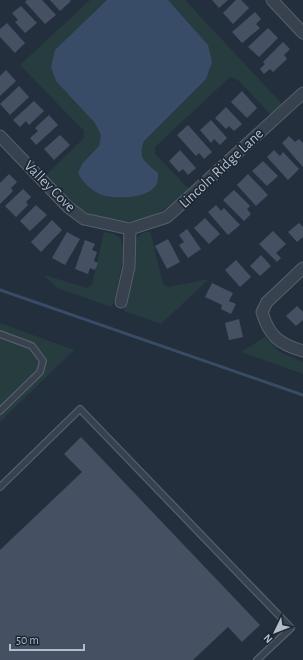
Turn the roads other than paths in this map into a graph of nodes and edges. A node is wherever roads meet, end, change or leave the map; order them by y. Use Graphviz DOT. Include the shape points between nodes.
graph roads {
  1 [pos="272,0"];
  2 [pos="303,33"];
  3 [pos="303,93"];
  4 [pos="0,136"];
  5 [pos="130,229"];
  6 [pos="303,268"];
  7 [pos="121,302"];
  8 [pos="0,334"];
  9 [pos="303,352"];
  10 [pos="0,411"];
  11 [pos="0,487"];
  12 [pos="257,660"];
  1 -- 2 [label="street"];
  3 -- 5 [label="street, Lincoln Ridge Lane" via="168,217"];
  4 -- 5 [label="street, Valley Cove" via="68,207 84,219"];
  5 -- 7 [label="street" via="128,267"];
  6 -- 9 [label="street" via="267,302 262,312 267,328 286,346"];
  8 -- 10 [label="lane" via="32,346 43,361 40,372"];
  11 -- 12 [label="lane" via="80,409 291,628"];
}
